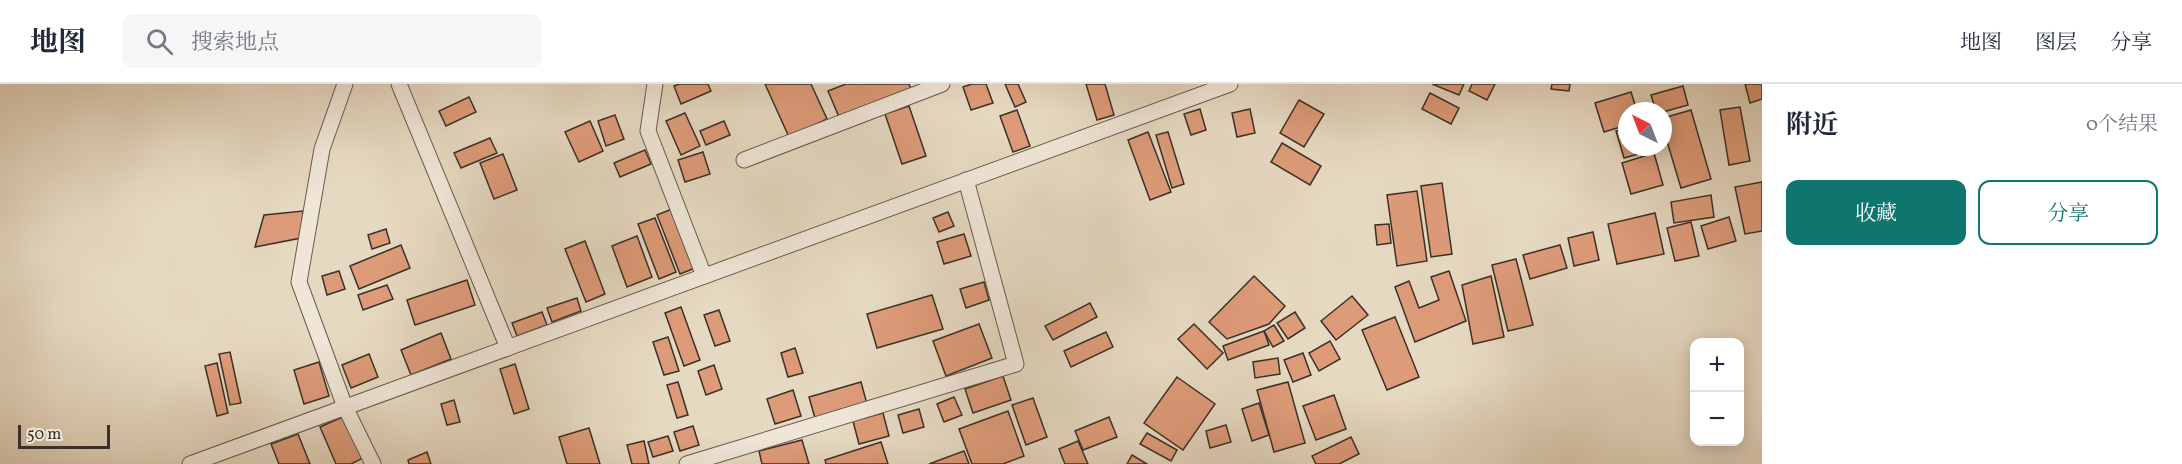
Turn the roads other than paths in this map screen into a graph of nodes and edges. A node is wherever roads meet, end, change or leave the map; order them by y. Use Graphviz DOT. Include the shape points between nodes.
graph roads {
  1 [pos="345,84"];
  2 [pos="399,84"];
  3 [pos="655,84"];
  4 [pos="942,84"];
  5 [pos="1230,84"];
  6 [pos="744,160"];
  7 [pos="966,180"];
  8 [pos="704,276"];
  9 [pos="508,348"];
  10 [pos="345,408"];
  11 [pos="190,464"];
  12 [pos="373,464"];
  13 [pos="687,464"];
  1 -- 10 [label="street" via="322,149 299,282"];
  2 -- 9 [label="street"];
  3 -- 8 [label="street" via="648,131"];
  4 -- 6 [label="street"];
  5 -- 7 [label="street"];
  7 -- 8 [label="street"];
  7 -- 13 [label="street" via="1016,364"];
  8 -- 9 [label="street"];
  9 -- 10 [label="street"];
  10 -- 11 [label="street"];
  10 -- 12 [label="street"];
}
